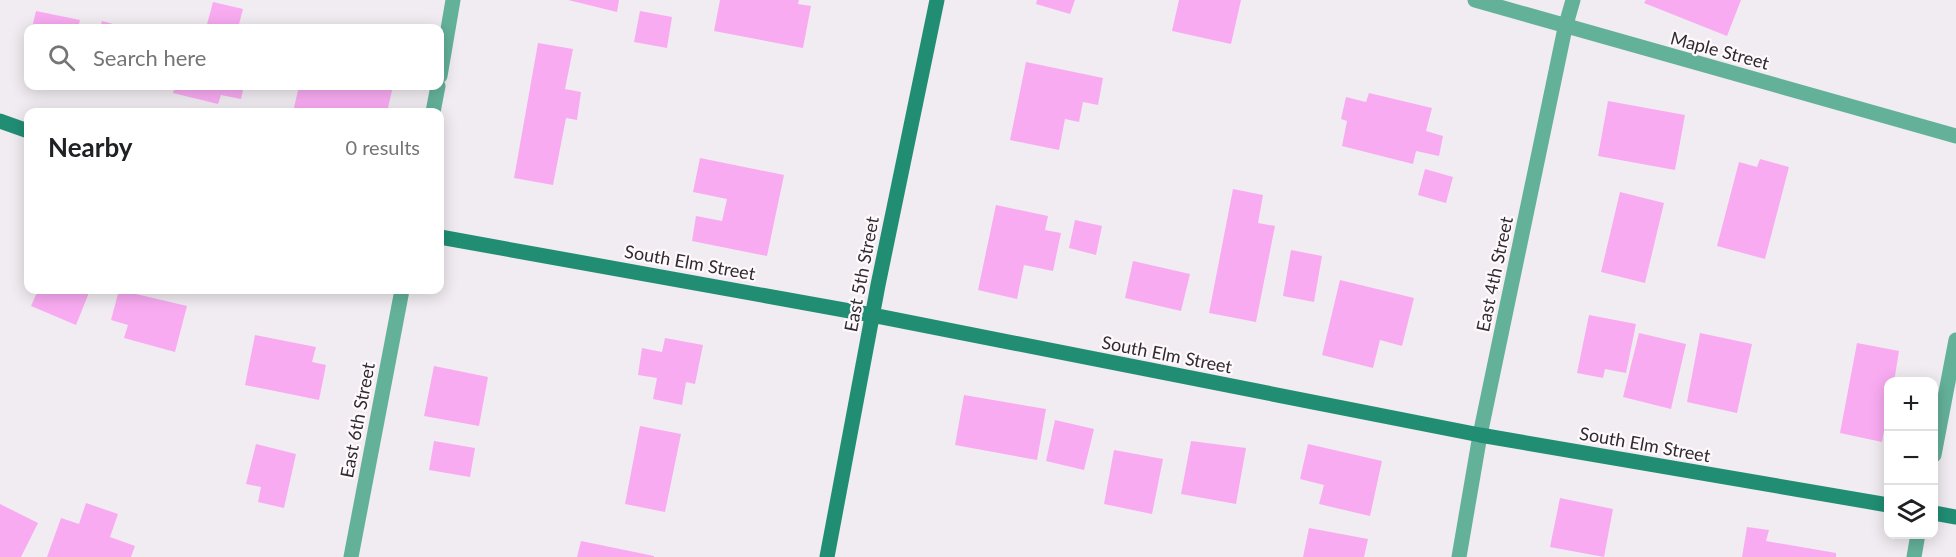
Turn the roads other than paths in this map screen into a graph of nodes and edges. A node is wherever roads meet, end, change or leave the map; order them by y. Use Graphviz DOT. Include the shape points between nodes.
graph roads {
  1 [pos="453,0"];
  2 [pos="938,0"];
  3 [pos="1475,0"];
  4 [pos="1573,0"];
  5 [pos="1565,28"];
  6 [pos="444,53"];
  7 [pos="437,90"];
  8 [pos="434,108"];
  9 [pos="0,121"];
  10 [pos="24,130"];
  11 [pos="1956,136"];
  12 [pos="444,238"];
  13 [pos="401,294"];
  14 [pos="872,315"];
  15 [pos="1956,340"];
  16 [pos="1938,434"];
  17 [pos="1480,435"];
  18 [pos="1884,504"];
  19 [pos="1938,514"];
  20 [pos="1956,517"];
  21 [pos="1917,539"];
  22 [pos="351,557"];
  23 [pos="827,557"];
  24 [pos="1459,557"];
  25 [pos="1914,557"];
  1 -- 6 [label="street"];
  2 -- 14 [label="street, East 5th Street"];
  3 -- 5 [label="street, Maple Street"];
  4 -- 5 [label="street, East 4th Street"];
  5 -- 11 [label="street, Maple Street"];
  5 -- 17 [label="street, East 4th Street"];
  7 -- 8 [label="street"];
  9 -- 10 [label="street"];
  12 -- 14 [label="street, South Elm Street"];
  13 -- 22 [label="street, East 6th Street"];
  14 -- 17 [label="street, South Elm Street"];
  14 -- 23 [label="street, East 5th Street"];
  15 -- 16 [label="street"];
  17 -- 18 [label="street, South Elm Street"];
  17 -- 24 [label="street, East 4th Street"];
  19 -- 20 [label="street"];
  21 -- 25 [label="street"];
}
